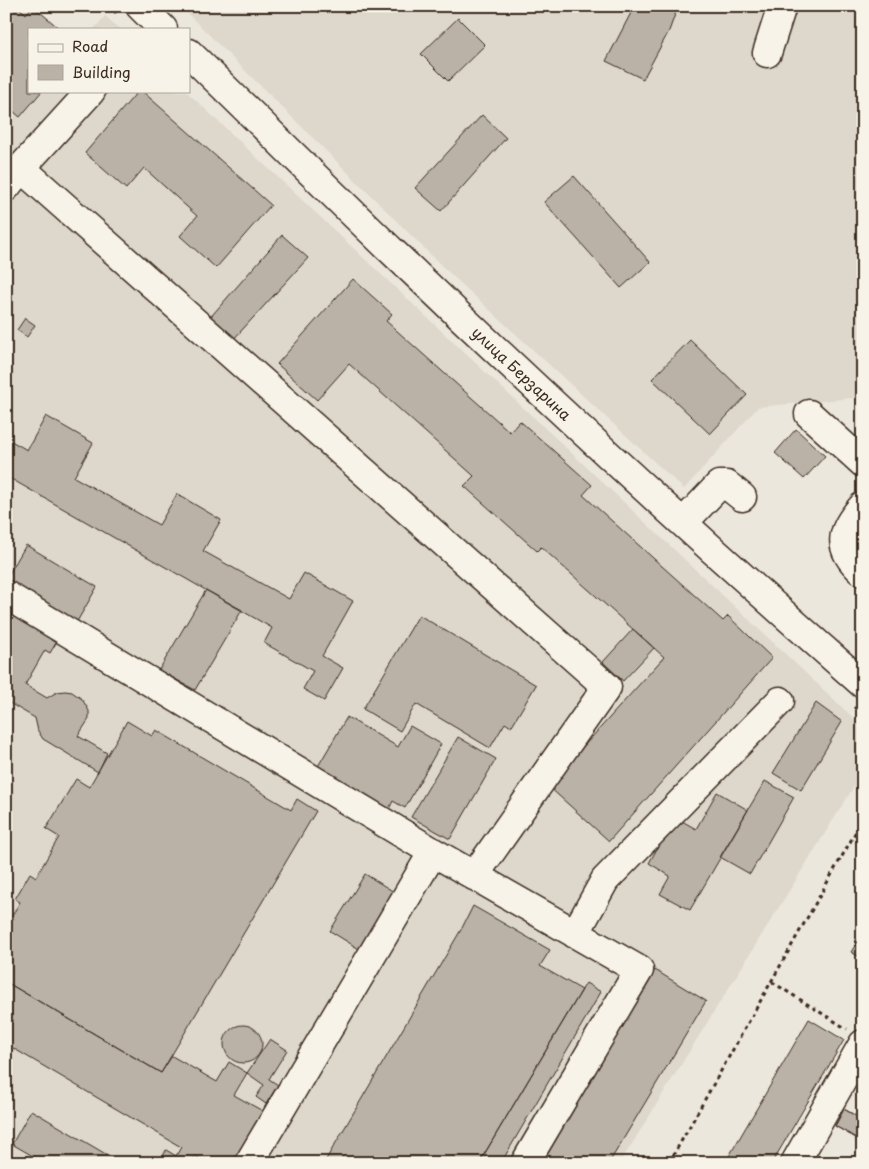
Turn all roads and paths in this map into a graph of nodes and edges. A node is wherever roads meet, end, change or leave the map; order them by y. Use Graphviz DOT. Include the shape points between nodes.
graph roads {
  1 [pos="782,6"];
  2 [pos="767,53"];
  3 [pos="190,55"];
  4 [pos="89,92"];
  5 [pos="14,177"];
  6 [pos="809,414"];
  7 [pos="863,462"];
  8 [pos="742,498"];
  9 [pos="863,506"];
  10 [pos="683,523"];
  11 [pos="863,572"];
  12 [pos="6,595"];
  13 [pos="863,684"];
  14 [pos="780,701"];
  15 [pos="863,819"];
  16 [pos="434,852"];
  17 [pos="474,876"];
  18 [pos="575,934"];
  19 [pos="772,982"];
  20 [pos="859,1038"];
  21 [pos="853,1086"];
  22 [pos="249,1163"];
  23 [pos="525,1163"];
  24 [pos="670,1163"];
  25 [pos="794,1163"];
  1 -- 2 [label="street"];
  3 -- 10 [label="street, улица Берзарина" via="398,257"];
  4 -- 5 [label="street"];
  5 -- 17 [label="street" via="607,687"];
  6 -- 7 [label="street"];
  8 -- 10 [label="street" via="727,486 719,485"];
  9 -- 11 [label="street" via="847,526 844,544 848,557"];
  10 -- 13 [label="street, улица Берзарина"];
  12 -- 16 [label="street"];
  14 -- 18 [label="street" via="605,880"];
  15 -- 19 [label="path"];
  16 -- 17 [label="street"];
  16 -- 22 [label="street"];
  17 -- 18 [label="street"];
  18 -- 23 [label="street" via="639,970"];
  19 -- 20 [label="path"];
  19 -- 24 [label="path"];
  20 -- 21 [label="street"];
  21 -- 25 [label="street"];
}
